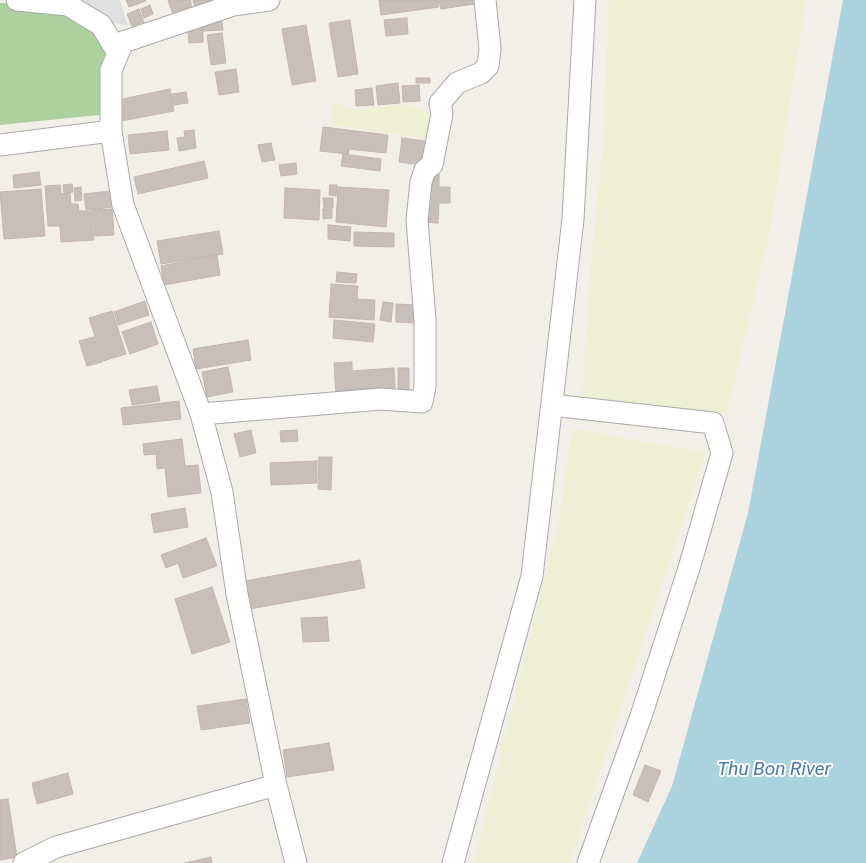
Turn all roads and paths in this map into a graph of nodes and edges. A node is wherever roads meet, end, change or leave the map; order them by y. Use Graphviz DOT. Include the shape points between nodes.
graph roads {
  1 [pos="17,0"];
  2 [pos="269,0"];
  3 [pos="486,0"];
  4 [pos="585,0"];
  5 [pos="232,3"];
  6 [pos="118,54"];
  7 [pos="111,131"];
  8 [pos="0,145"];
  9 [pos="552,405"];
  10 [pos="201,414"];
  11 [pos="276,785"];
  12 [pos="24,863"];
  13 [pos="296,863"];
  14 [pos="453,863"];
  15 [pos="588,863"];
  1 -- 6 [label="street" via="68,5 101,25"];
  2 -- 5 [label="street"];
  3 -- 10 [label="street" via="490,49 488,66 481,73 457,83 440,103 442,114 432,165 424,170 421,182 417,220 425,320 422,402 381,399"];
  4 -- 9 [label="street" via="573,219"];
  5 -- 6 [label="street" via="123,42"];
  6 -- 7 [label="street" via="111,70"];
  7 -- 8 [label="street"];
  7 -- 10 [label="street" via="123,205"];
  9 -- 14 [label="street" via="532,576"];
  9 -- 15 [label="street" via="713,423 722,453 641,716"];
  10 -- 11 [label="street" via="222,492 237,594"];
  11 -- 12 [label="street" via="56,847"];
  11 -- 13 [label="street"];
}
